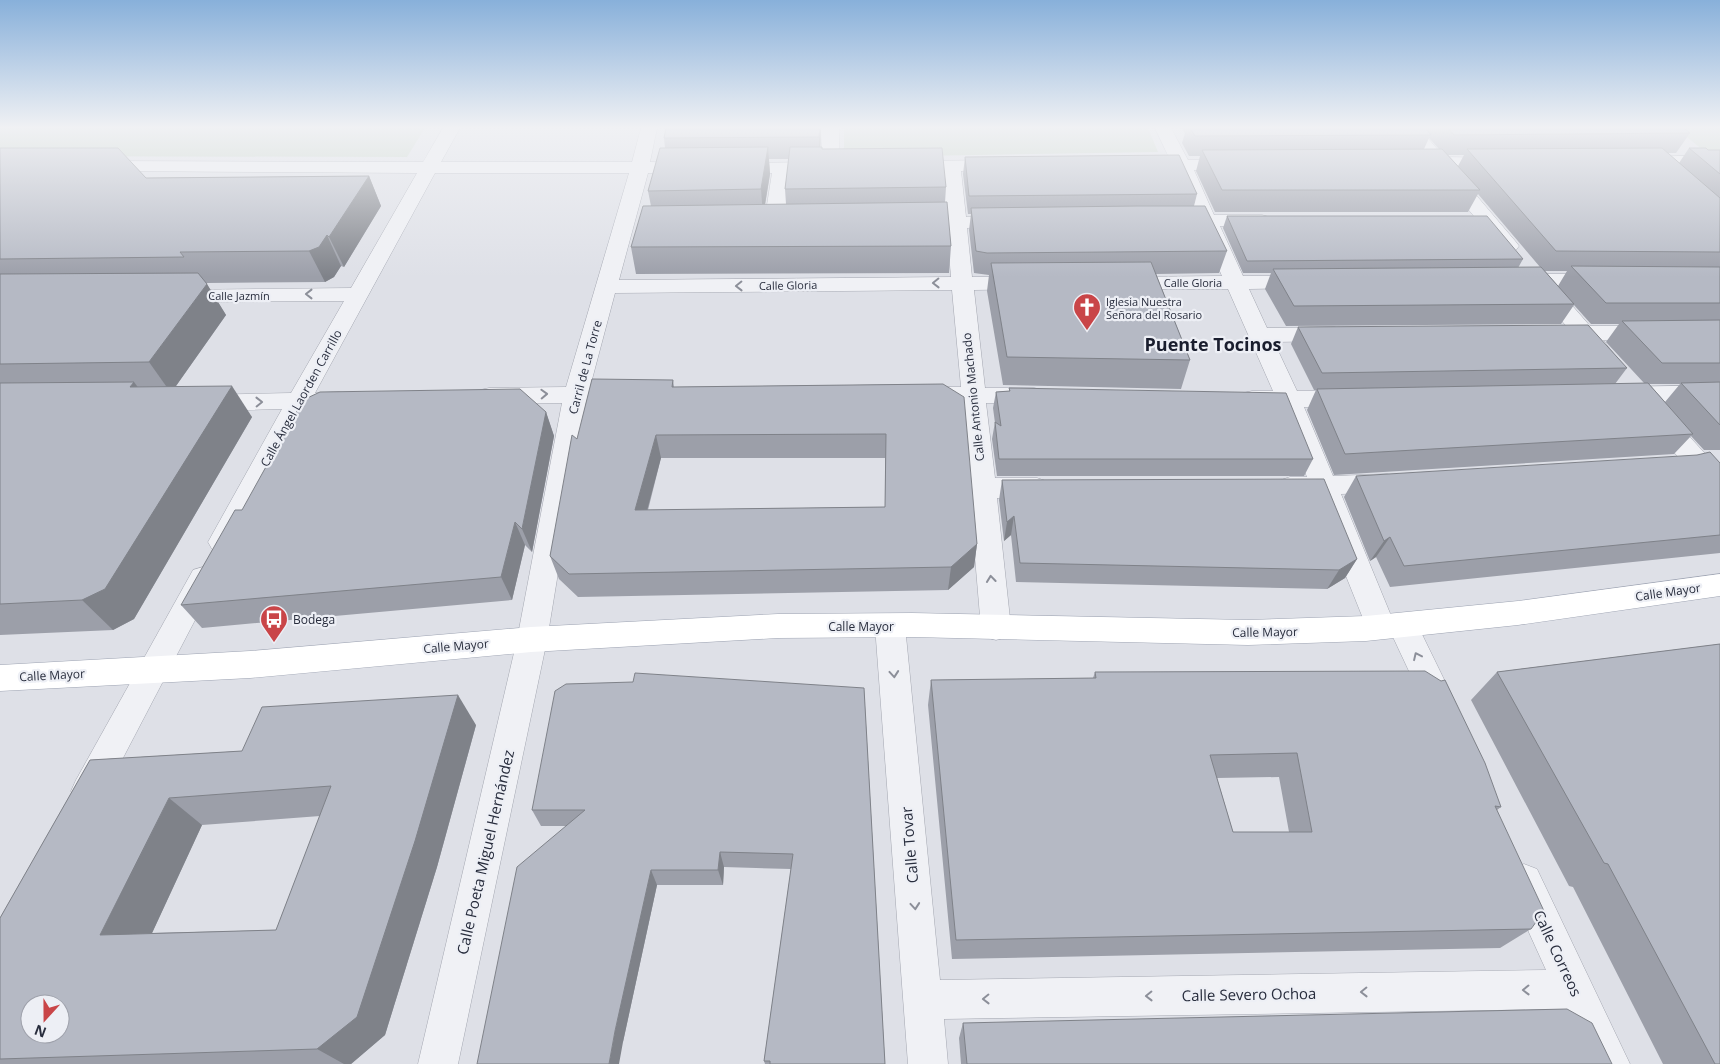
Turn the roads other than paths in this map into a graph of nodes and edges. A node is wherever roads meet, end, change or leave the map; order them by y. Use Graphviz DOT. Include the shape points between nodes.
graph roads {
  1 [pos="424,178"];
  2 [pos="639,178"];
  3 [pos="782,178"];
  4 [pos="952,178"];
  5 [pos="1188,178"];
  6 [pos="1450,178"];
  7 [pos="1674,178"];
  8 [pos="1678,181"];
  9 [pos="1160,220"];
  10 [pos="1206,220"];
  11 [pos="1283,221"];
  12 [pos="956,222"];
  13 [pos="1024,222"];
  14 [pos="899,223"];
  15 [pos="754,225"];
  16 [pos="1536,279"];
  17 [pos="1497,280"];
  18 [pos="1623,280"];
  19 [pos="1234,282"];
  20 [pos="1322,282"];
  21 [pos="962,283"];
  22 [pos="1047,283"];
  23 [pos="1104,283"];
  24 [pos="606,287"];
  25 [pos="358,294"];
  26 [pos="159,296"];
  27 [pos="1720,332"];
  28 [pos="1554,333"];
  29 [pos="1584,333"];
  30 [pos="1259,334"];
  31 [pos="1357,334"];
  32 [pos="1720,393"];
  33 [pos="576,394"];
  34 [pos="645,394"];
  35 [pos="1638,394"];
  36 [pos="903,395"];
  37 [pos="973,395"];
  38 [pos="1598,395"];
  39 [pos="1059,396"];
  40 [pos="466,397"];
  41 [pos="1368,398"];
  42 [pos="1232,399"];
  43 [pos="357,400"];
  44 [pos="1289,400"];
  45 [pos="298,402"];
  46 [pos="179,403"];
  47 [pos="1708,461"];
  48 [pos="1667,466"];
  49 [pos="1412,482"];
  50 [pos="1266,487"];
  51 [pos="1324,487"];
  52 [pos="1720,487"];
  53 [pos="982,488"];
  54 [pos="1060,488"];
  55 [pos="1720,585"];
  56 [pos="890,626"];
  57 [pos="1392,627"];
  58 [pos="996,628"];
  59 [pos="532,640"];
  60 [pos="154,670"];
  61 [pos="0,678"];
  62 [pos="1453,732"];
  63 [pos="72,819"];
  64 [pos="1512,856"];
  65 [pos="1575,989"];
  66 [pos="923,1000"];
  67 [pos="438,1064"];
  68 [pos="928,1064"];
  69 [pos="1610,1064"];
  1 -- 25 [label="street, Calle Ángel Laorden Carrillo"];
  2 -- 24 [label="street, Carril de La Torre" via="634,226"];
  3 -- 15 [label="street" via="783,224"];
  4 -- 12 [label="street, Calle Antonio Machado"];
  5 -- 10 [label="street"];
  6 -- 16 [label="street" via="1478,220"];
  7 -- 8 [label="street"];
  9 -- 10 [label="street"];
  10 -- 11 [label="street"];
  10 -- 19 [label="street"];
  12 -- 13 [label="street"];
  12 -- 14 [label="street"];
  12 -- 21 [label="street, Calle Antonio Machado"];
  16 -- 17 [label="street"];
  16 -- 18 [label="street"];
  16 -- 29 [label="street"];
  19 -- 20 [label="street, Calle Gloria"];
  19 -- 23 [label="street, Calle Gloria"];
  19 -- 30 [label="street"];
  21 -- 22 [label="street, Calle Gloria"];
  21 -- 24 [label="street, Calle Gloria, one-way"];
  21 -- 37 [label="street, Calle Antonio Machado"];
  24 -- 33 [label="street, Carril de La Torre"];
  25 -- 26 [label="street, Calle Jazmín, one-way"];
  25 -- 45 [label="street, Calle Ángel Laorden Carrillo"];
  27 -- 29 [label="street"];
  28 -- 29 [label="street"];
  29 -- 35 [label="street"];
  30 -- 31 [label="street"];
  30 -- 44 [label="street"];
  32 -- 35 [label="street"];
  33 -- 34 [label="street"];
  40 -- 33 [label="street, one-way"];
  33 -- 59 [label="street, Carril de La Torre"];
  35 -- 38 [label="street"];
  35 -- 47 [label="street"];
  36 -- 37 [label="street"];
  37 -- 39 [label="street"];
  37 -- 53 [label="street, Calle Antonio Machado"];
  41 -- 44 [label="street"];
  42 -- 44 [label="street"];
  43 -- 45 [label="street"];
  44 -- 51 [label="street"];
  46 -- 45 [label="street, one-way"];
  45 -- 60 [label="street, Calle Ángel Laorden Carrillo"];
  47 -- 48 [label="street"];
  47 -- 52 [label="street"];
  49 -- 51 [label="street"];
  50 -- 51 [label="street"];
  51 -- 57 [label="street"];
  53 -- 54 [label="street"];
  58 -- 53 [label="street, Calle Antonio Machado, one-way"];
  55 -- 57 [label="main road, Calle Mayor"];
  56 -- 58 [label="main road, Calle Mayor"];
  56 -- 59 [label="main road, Calle Mayor" via="785,626"];
  56 -- 66 [label="street, Calle Tovar, one-way"];
  57 -- 58 [label="main road, Calle Mayor" via="1248,632"];
  62 -- 57 [label="street, one-way"];
  59 -- 60 [label="main road, Calle Mayor"];
  59 -- 67 [label="street, Calle Poeta Miguel Hernández"];
  60 -- 61 [label="main road, Calle Mayor"];
  60 -- 63 [label="street, Calle Ángel Laorden Carrillo"];
  64 -- 65 [label="street, Calle Correos"];
  65 -- 66 [label="street, Calle Severo Ochoa, one-way"];
  65 -- 69 [label="street, Calle Correos"];
  66 -- 68 [label="street, Calle Tovar"];
}
